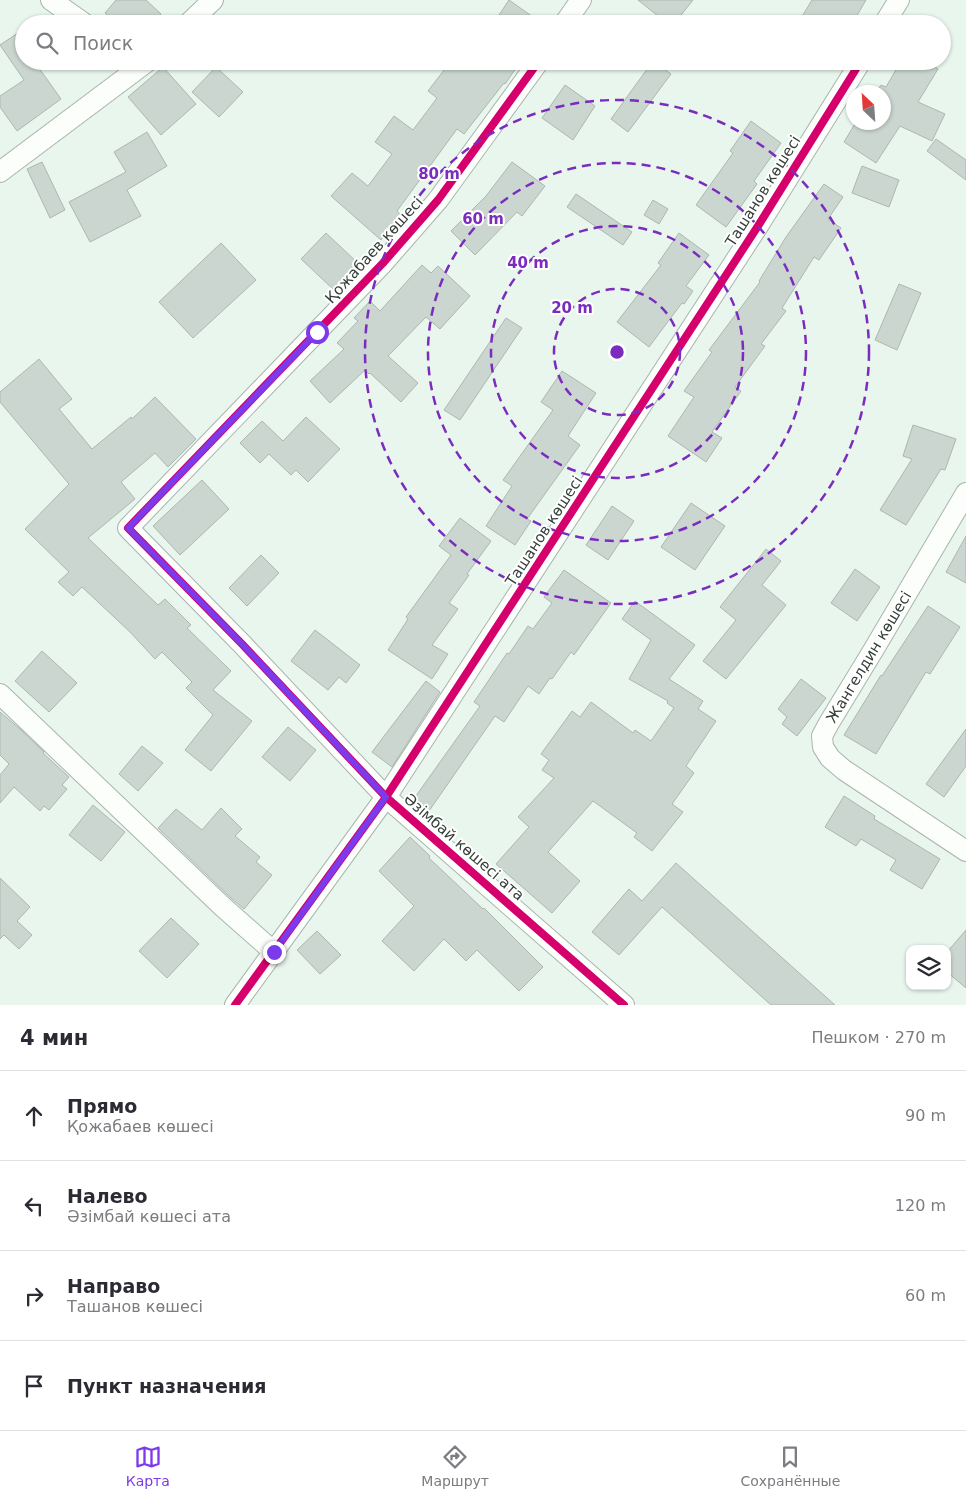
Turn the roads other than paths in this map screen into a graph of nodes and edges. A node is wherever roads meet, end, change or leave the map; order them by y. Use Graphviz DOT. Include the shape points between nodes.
graph roads {
  1 [pos="51,0"];
  2 [pos="213,0"];
  3 [pos="581,0"];
  4 [pos="899,0"];
  5 [pos="72,15"];
  6 [pos="197,15"];
  7 [pos="570,15"];
  8 [pos="890,15"];
  9 [pos="134,70"];
  10 [pos="532,70"];
  11 [pos="854,70"];
  12 [pos="0,172"];
  13 [pos="966,493"];
  14 [pos="128,528"];
  15 [pos="0,694"];
  16 [pos="386,797"];
  17 [pos="966,851"];
  18 [pos="274,952"];
  19 [pos="235,1005"];
  20 [pos="624,1005"];
  1 -- 5 [label="street"];
  2 -- 6 [label="street"];
  3 -- 7 [label="street"];
  4 -- 8 [label="street"];
  9 -- 12 [label="street"];
  10 -- 14 [label="street, Қожабаев көшесі" via="438,200 395,249"];
  11 -- 16 [label="street, Ташанов көшесі" via="752,234"];
  13 -- 17 [label="street, Жангелдин көшесі" via="822,736 823,747 830,758 844,770"];
  14 -- 16 [label="street, Әзімбай көшесі ата"];
  15 -- 18 [label="street"];
  16 -- 18 [label="street, Ташанов көшесі"];
  16 -- 20 [label="street, Әзімбай көшесі ата"];
  18 -- 19 [label="street, Ташанов көшесі"];
}
